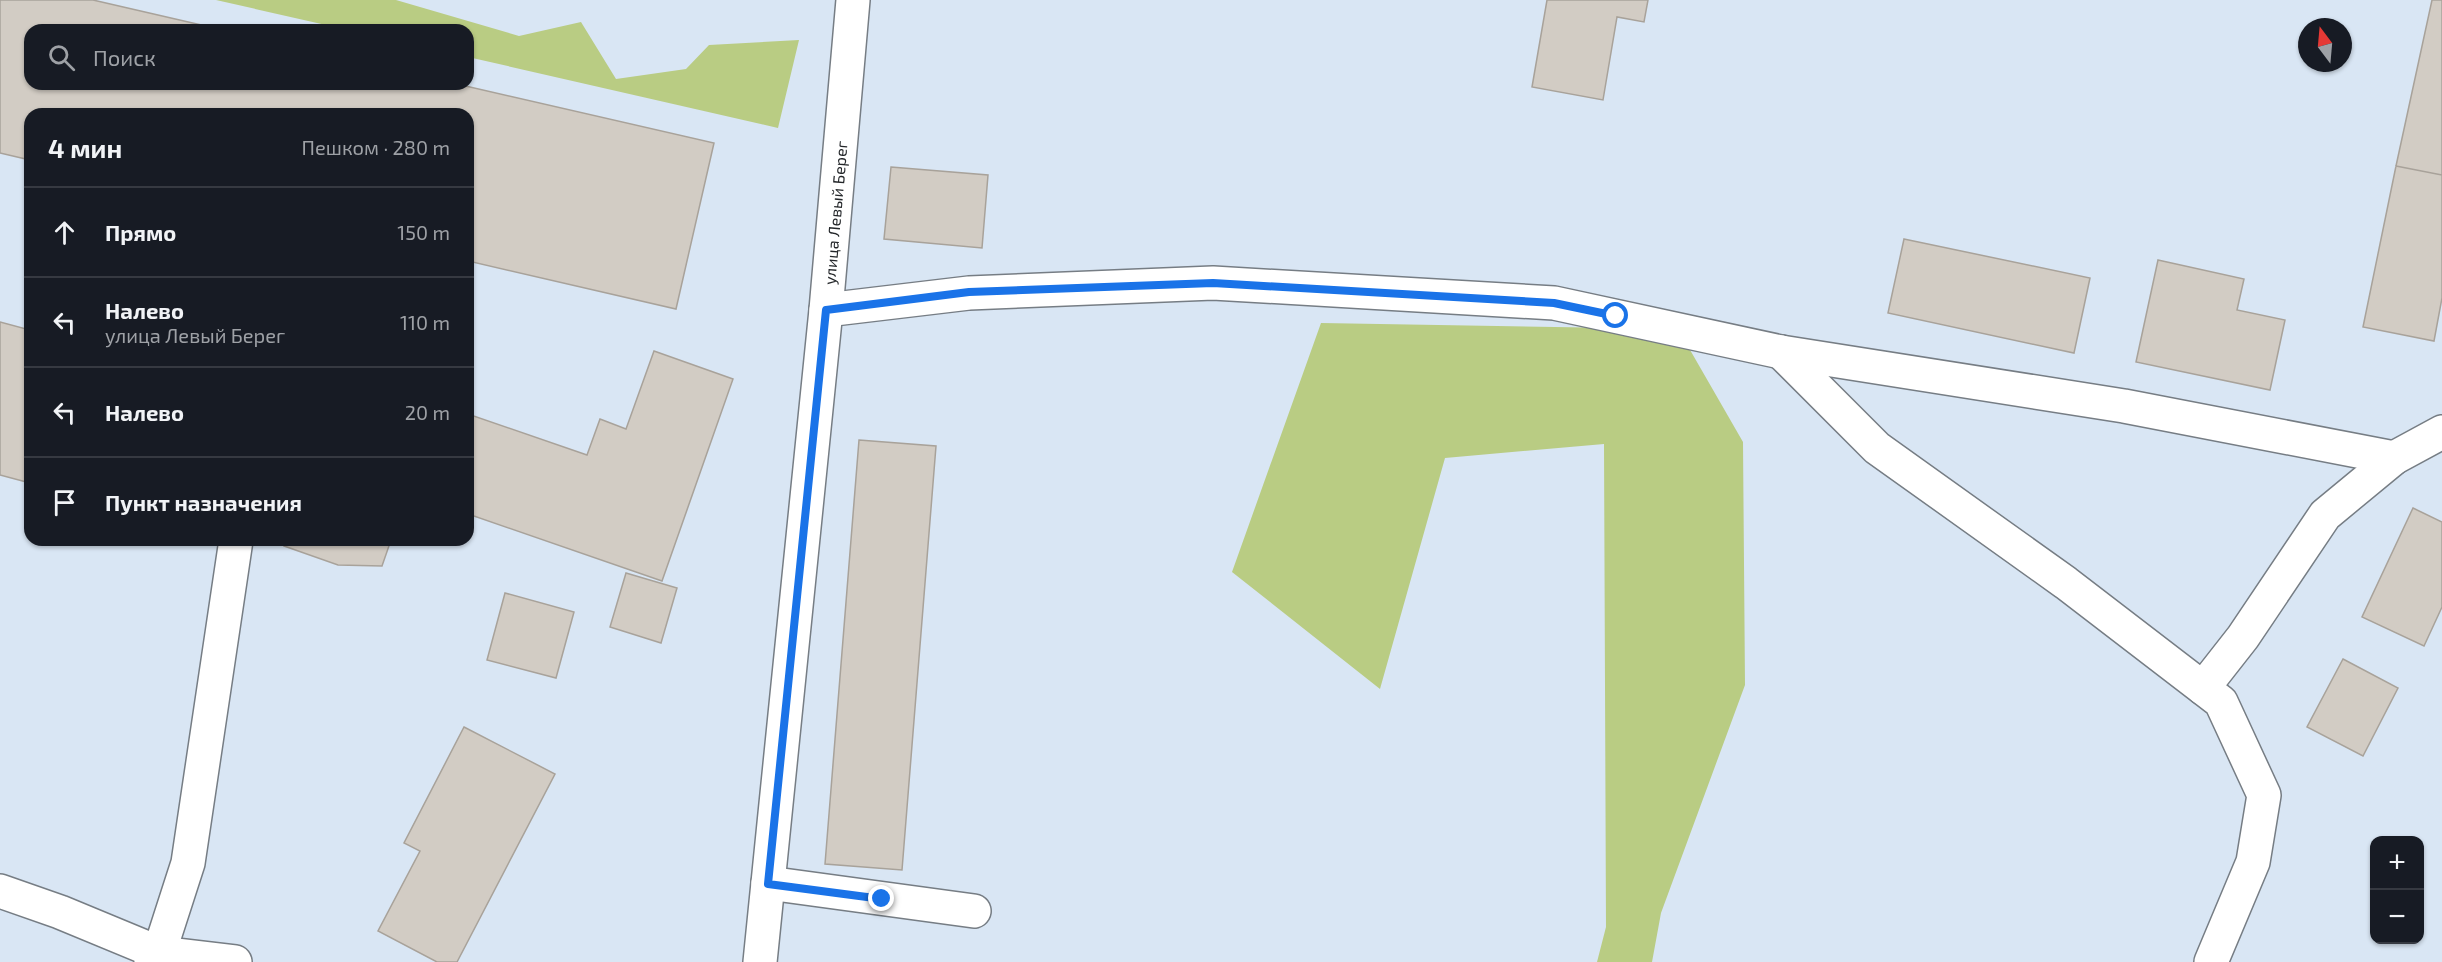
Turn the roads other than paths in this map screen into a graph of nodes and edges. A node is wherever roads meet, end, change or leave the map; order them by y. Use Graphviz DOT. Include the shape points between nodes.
graph roads {
  1 [pos="853,0"];
  2 [pos="826,310"];
  3 [pos="1781,352"];
  4 [pos="2442,432"];
  5 [pos="2394,458"];
  6 [pos="235,546"];
  7 [pos="2203,688"];
  8 [pos="768,884"];
  9 [pos="0,891"];
  10 [pos="974,911"];
  11 [pos="155,958"];
  12 [pos="235,962"];
  13 [pos="760,962"];
  14 [pos="2211,962"];
  1 -- 2 [label="street, улица Левый Берег"];
  2 -- 3 [label="street" via="969,292 1213,283 1554,303"];
  2 -- 8 [label="street, улица Левый Берег"];
  3 -- 5 [label="street" via="2124,406"];
  3 -- 7 [label="street" via="1877,448 2066,583"];
  4 -- 5 [label="street"];
  5 -- 7 [label="street" via="2325,515"];
  6 -- 11 [label="street" via="188,863"];
  7 -- 14 [label="street" via="2221,702 2264,795 2253,862"];
  8 -- 10 [label="street"];
  8 -- 13 [label="street, улица Левый Берег"];
  9 -- 11 [label="street" via="60,912"];
  11 -- 12 [label="street"];
}
